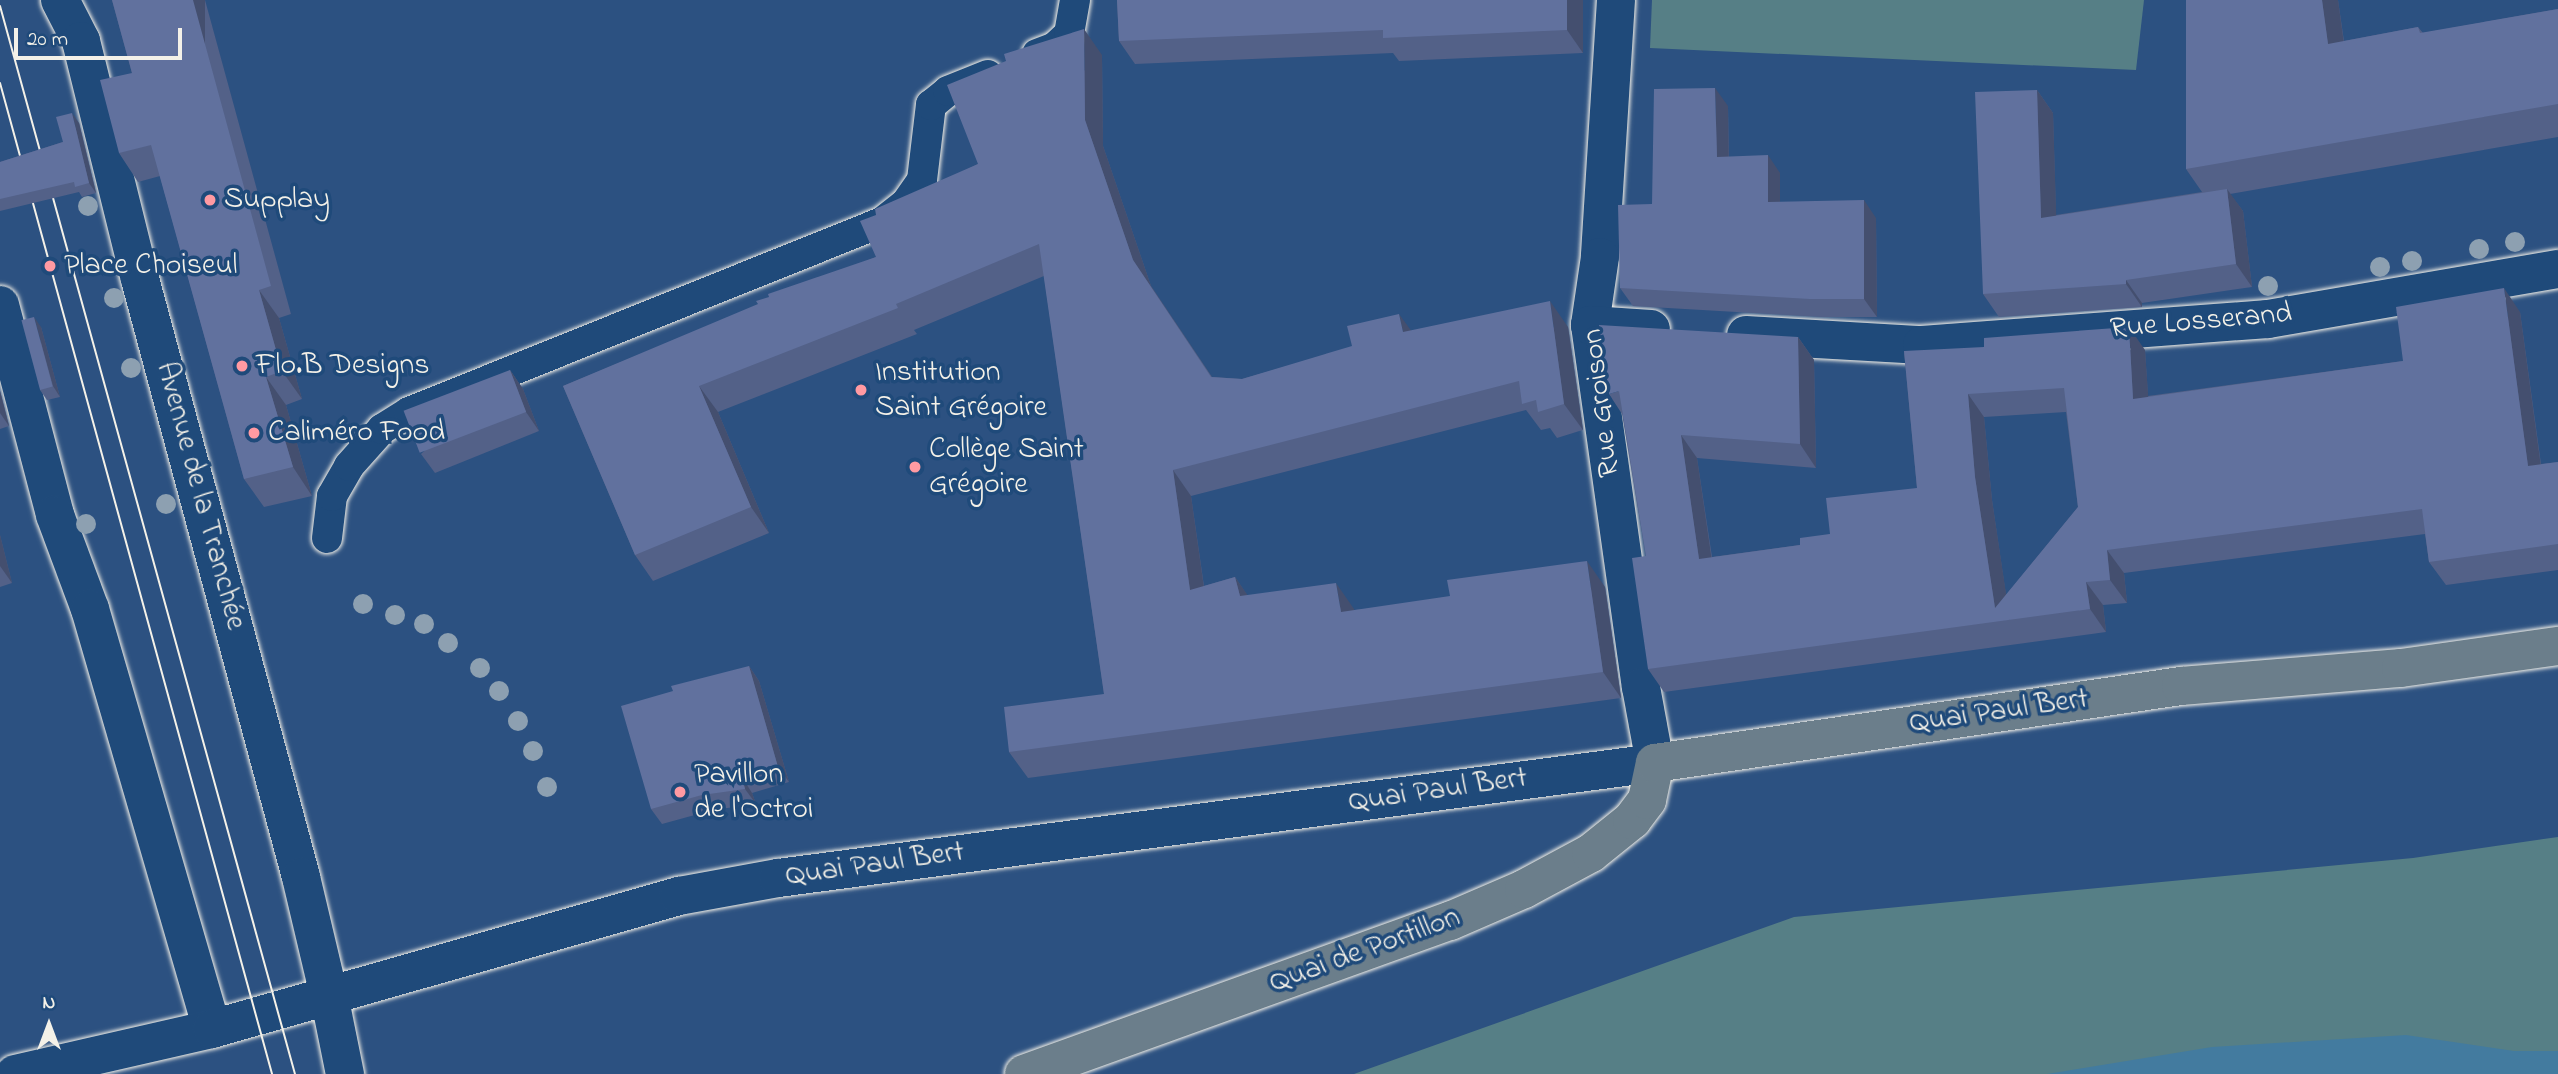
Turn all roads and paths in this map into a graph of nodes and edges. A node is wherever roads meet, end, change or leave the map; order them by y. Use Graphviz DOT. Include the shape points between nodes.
graph roads {
  1 [pos="60,0"];
  2 [pos="1075,0"];
  3 [pos="1616,0"];
  4 [pos="2558,269"];
  5 [pos="0,305"];
  6 [pos="1590,325"];
  7 [pos="327,538"];
  8 [pos="2558,646"];
  9 [pos="1655,763"];
  10 [pos="329,995"];
  11 [pos="212,1029"];
  12 [pos="15,1074"];
  13 [pos="345,1074"];
  14 [pos="1024,1074"];
  1 -- 10 [label="main road, Avenue de la Tranchée" via="81,41 140,279 302,877"];
  2 -- 7 [label="lane" via="1069,34 1055,47 948,91 931,105 922,180 906,203 882,222 409,412 382,429 349,466 332,496"];
  3 -- 6 [label="main road, Rue Groison" via="1600,257"];
  4 -- 6 [label="main road, Rue Losserand" via="2241,321 1922,345"];
  5 -- 11 [label="main road" via="55,515 90,608"];
  6 -- 9 [label="main road, Rue Groison"];
  8 -- 9 [label="main road, Quai Paul Bert" via="2401,668 2181,686"];
  9 -- 10 [label="main road, Quai Paul Bert" via="778,878 641,906"];
  9 -- 14 [label="main road, Quai de Portillon" via="1647,800 1632,820 1591,853 1524,889"];
  10 -- 11 [label="main road, Quai Paul Bert"];
  10 -- 13 [label="main road, Avenue de la Tranchée"];
  11 -- 12 [label="main road"];
}
